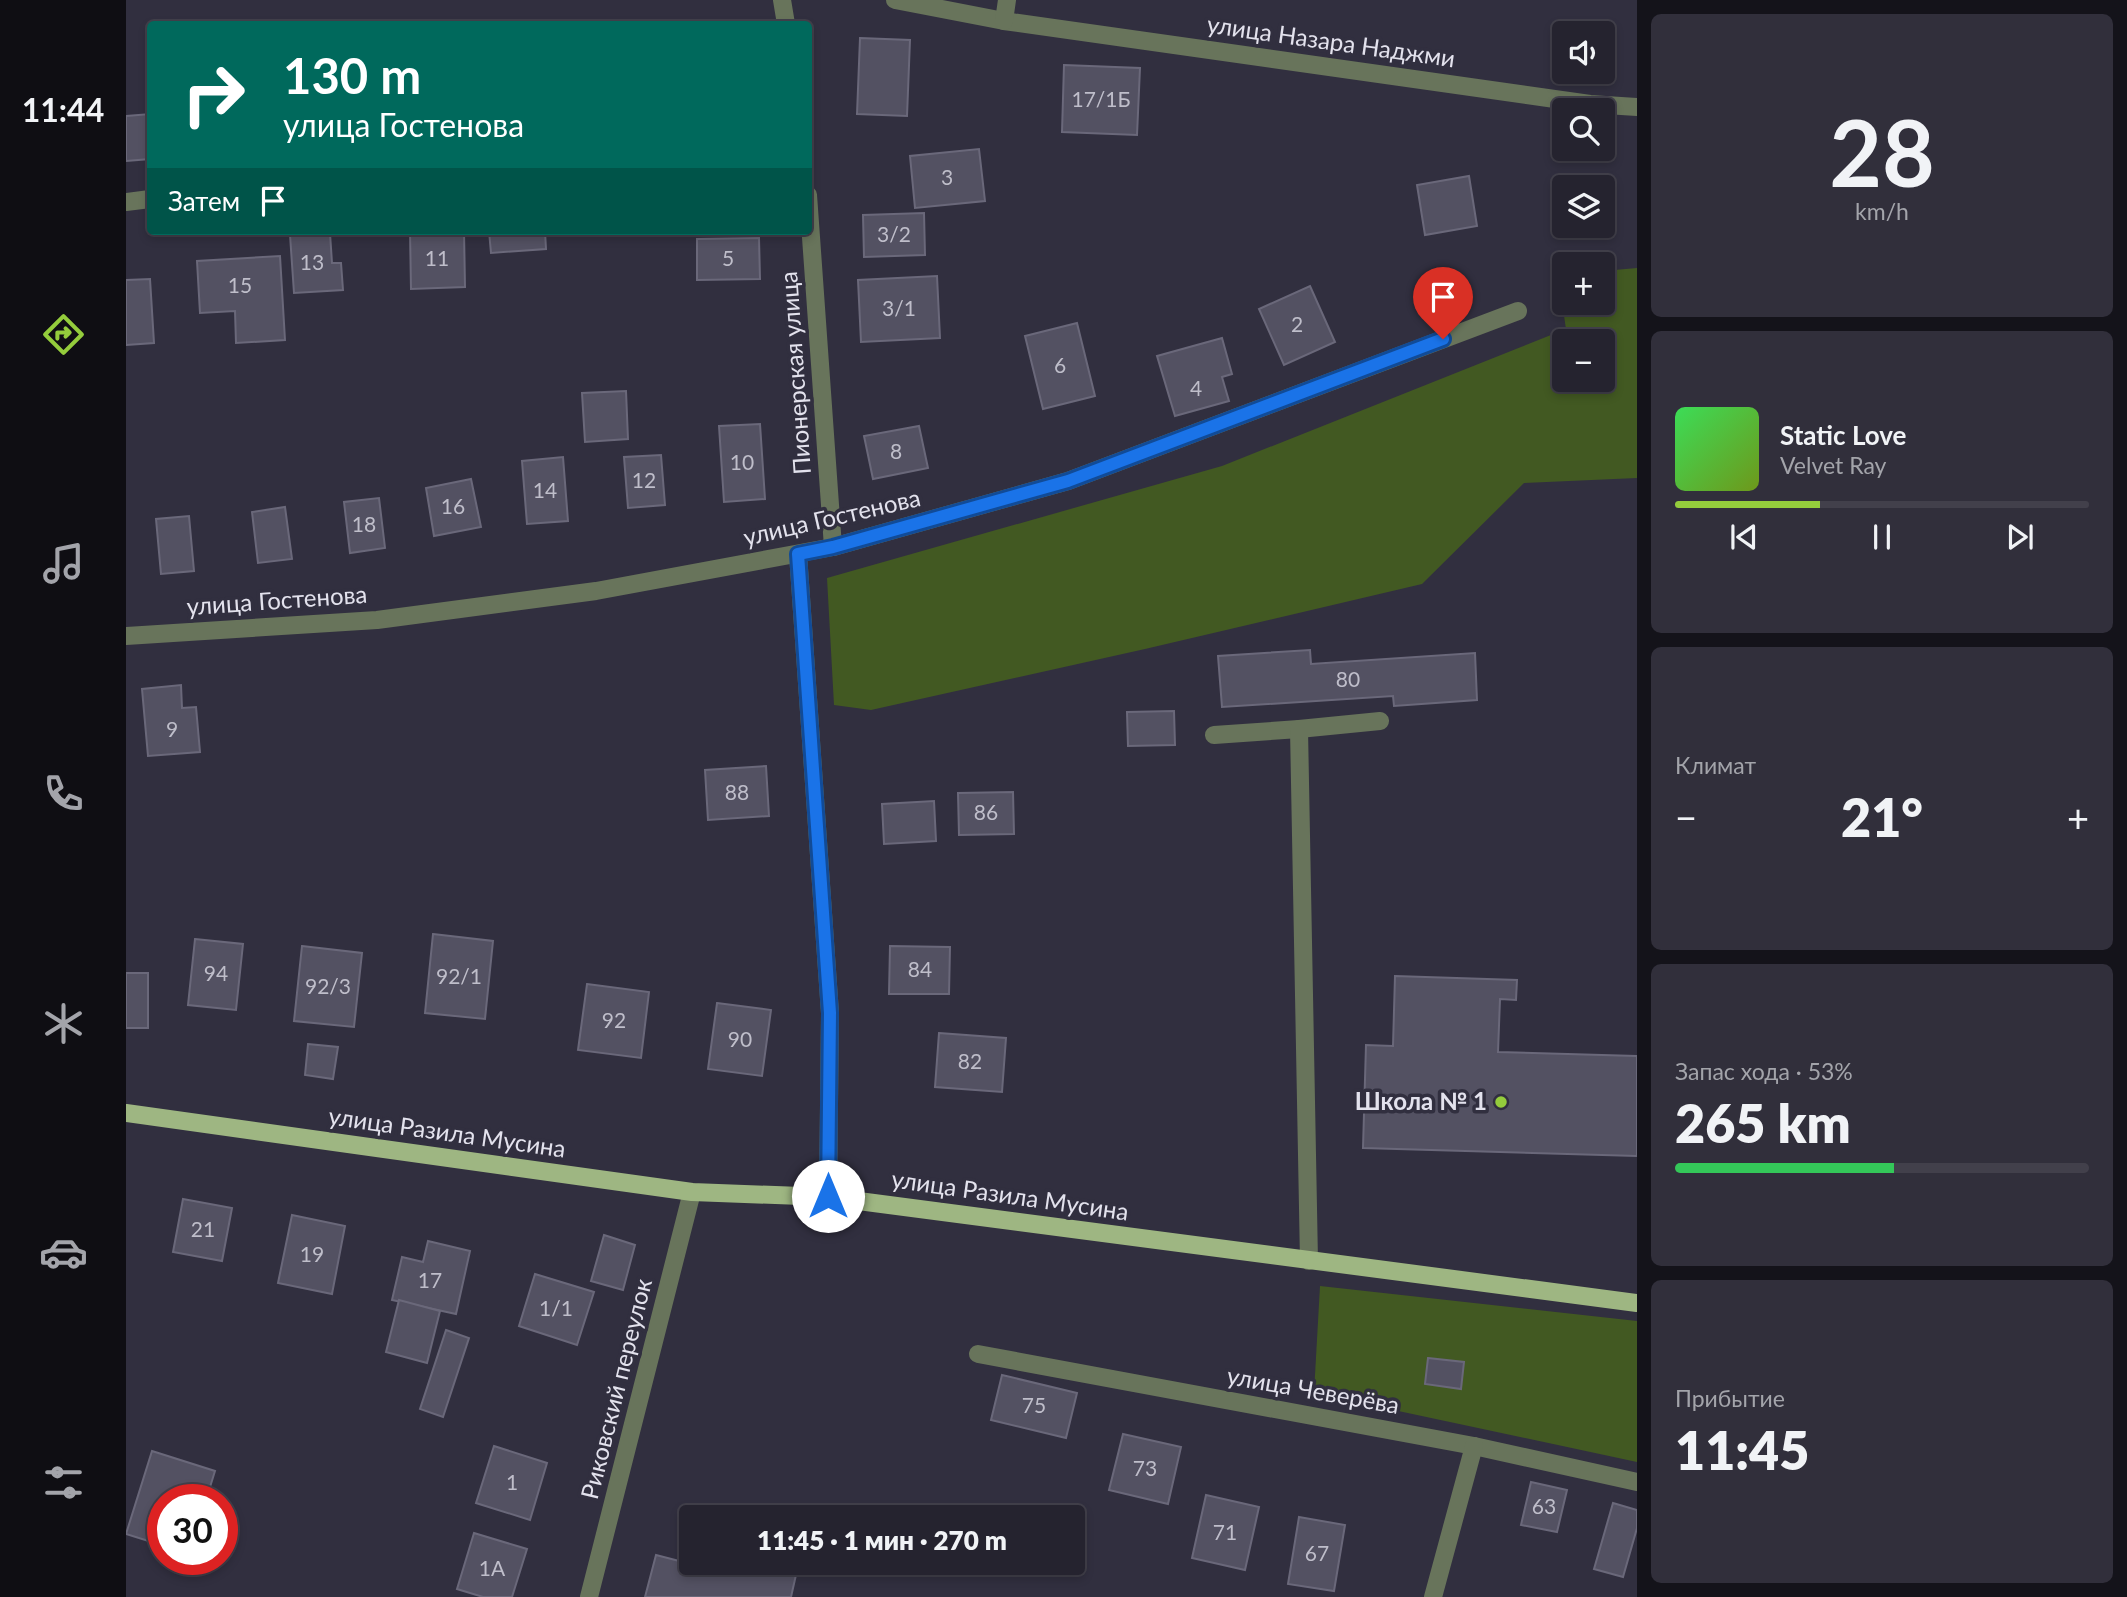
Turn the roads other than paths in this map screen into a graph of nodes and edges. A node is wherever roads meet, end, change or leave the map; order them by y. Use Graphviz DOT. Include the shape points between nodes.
graph roads {
  1 [pos="782,0"];
  2 [pos="895,0"];
  3 [pos="1007,0"];
  4 [pos="786,21"];
  5 [pos="1004,21"];
  6 [pos="1637,107"];
  7 [pos="147,199"];
  8 [pos="126,202"];
  9 [pos="811,235"];
  10 [pos="1518,311"];
  11 [pos="833,547"];
  12 [pos="798,554"];
  13 [pos="126,636"];
  14 [pos="1380,721"];
  15 [pos="1299,729"];
  16 [pos="1214,735"];
  17 [pos="126,1113"];
  18 [pos="692,1192"];
  19 [pos="828,1196"];
  20 [pos="1309,1261"];
  21 [pos="1637,1303"];
  22 [pos="978,1354"];
  23 [pos="1474,1446"];
  24 [pos="1637,1482"];
  25 [pos="589,1597"];
  26 [pos="1433,1597"];
  1 -- 4 [label="street"];
  2 -- 5 [label="street, улица Назара Наджми"];
  3 -- 5 [label="street"];
  5 -- 6 [label="street, улица Назара Наджми"];
  7 -- 8 [label="street"];
  9 -- 11 [label="street, Пионерская улица"];
  10 -- 11 [label="street, улица Гостенова" via="1068,481"];
  11 -- 12 [label="street, улица Гостенова"];
  12 -- 13 [label="street, улица Гостенова" via="596,591 377,620"];
  12 -- 19 [label="street" via="830,1013"];
  14 -- 15 [label="street"];
  15 -- 16 [label="street"];
  15 -- 20 [label="street"];
  17 -- 18 [label="main road, улица Разила Мусина"];
  18 -- 19 [label="main road, улица Разила Мусина"];
  18 -- 25 [label="street, Риковский переулок"];
  19 -- 20 [label="main road, улица Разила Мусина"];
  20 -- 21 [label="main road, улица Разила Мусина"];
  22 -- 23 [label="street, улица Чеверёва"];
  23 -- 24 [label="street, улица Чеверёва"];
  23 -- 26 [label="street"];
}
